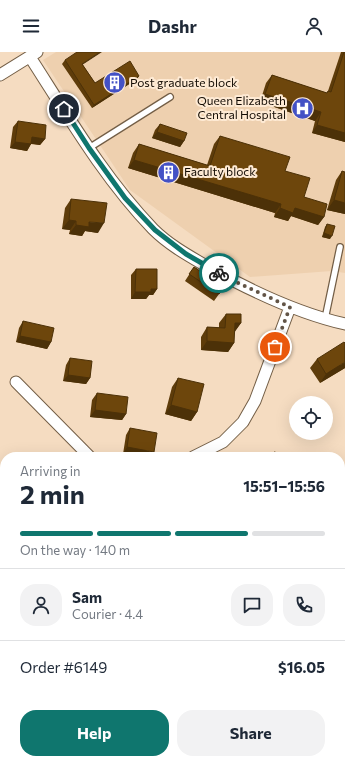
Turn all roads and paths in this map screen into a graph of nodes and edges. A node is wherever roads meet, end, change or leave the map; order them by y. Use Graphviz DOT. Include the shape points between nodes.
graph roads {
  1 [pos="34,54"];
  2 [pos="0,75"];
  3 [pos="170,97"];
  4 [pos="89,148"];
  5 [pos="340,248"];
  6 [pos="290,307"];
  7 [pos="325,319"];
  8 [pos="345,324"];
  9 [pos="16,382"];
  10 [pos="85,452"];
  11 [pos="203,452"];
  1 -- 2 [label="street"];
  1 -- 4 [label="street"];
  3 -- 4 [label="lane"];
  4 -- 6 [label="street" via="125,198 155,230 186,254 234,281"];
  5 -- 7 [label="lane"];
  6 -- 7 [label="street"];
  6 -- 11 [label="street" via="255,401 243,422 223,442"];
  7 -- 8 [label="street"];
  9 -- 10 [label="street"];
}
